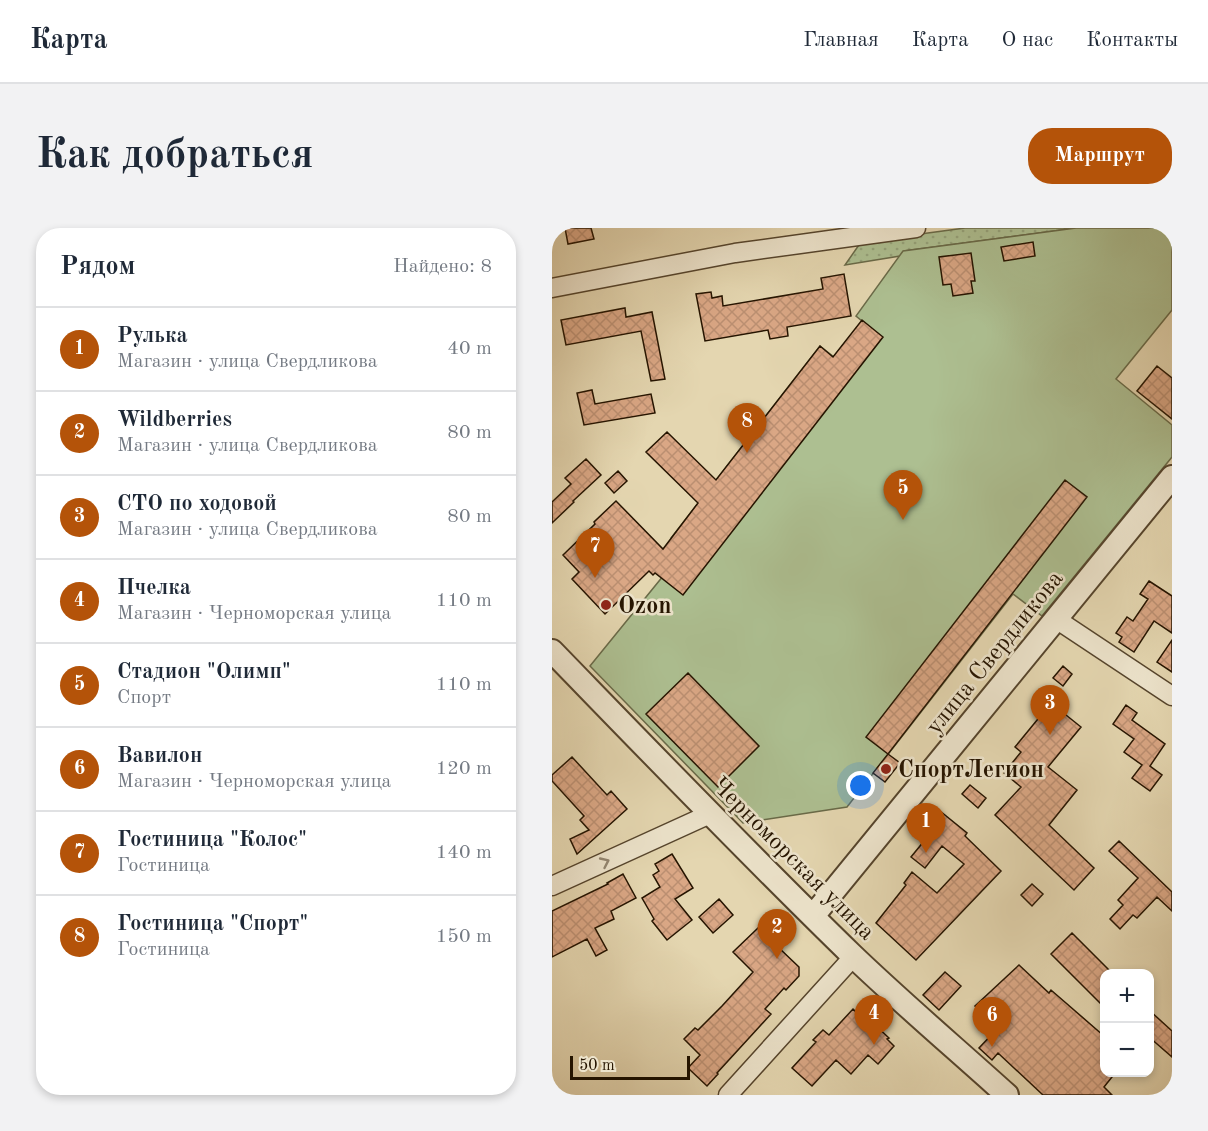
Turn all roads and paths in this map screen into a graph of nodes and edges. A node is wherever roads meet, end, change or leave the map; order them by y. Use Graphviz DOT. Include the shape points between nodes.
graph roads {
  1 [pos="916,228"];
  2 [pos="552,288"];
  3 [pos="1172,477"];
  4 [pos="1056,618"];
  5 [pos="552,651"];
  6 [pos="1172,696"];
  7 [pos="710,814"];
  8 [pos="552,886"];
  9 [pos="813,916"];
  10 [pos="854,956"];
  11 [pos="728,1095"];
  12 [pos="1007,1095"];
  1 -- 2 [label="street" via="735,253"];
  3 -- 4 [label="street, улица Свердликова"];
  4 -- 6 [label="street"];
  4 -- 9 [label="street, улица Свердликова"];
  5 -- 7 [label="street, Черноморская улица"];
  8 -- 7 [label="street, one-way"];
  7 -- 9 [label="street, Черноморская улица"];
  9 -- 10 [label="street, Черноморская улица"];
  10 -- 11 [label="street"];
  10 -- 12 [label="street, Черноморская улица"];
}
